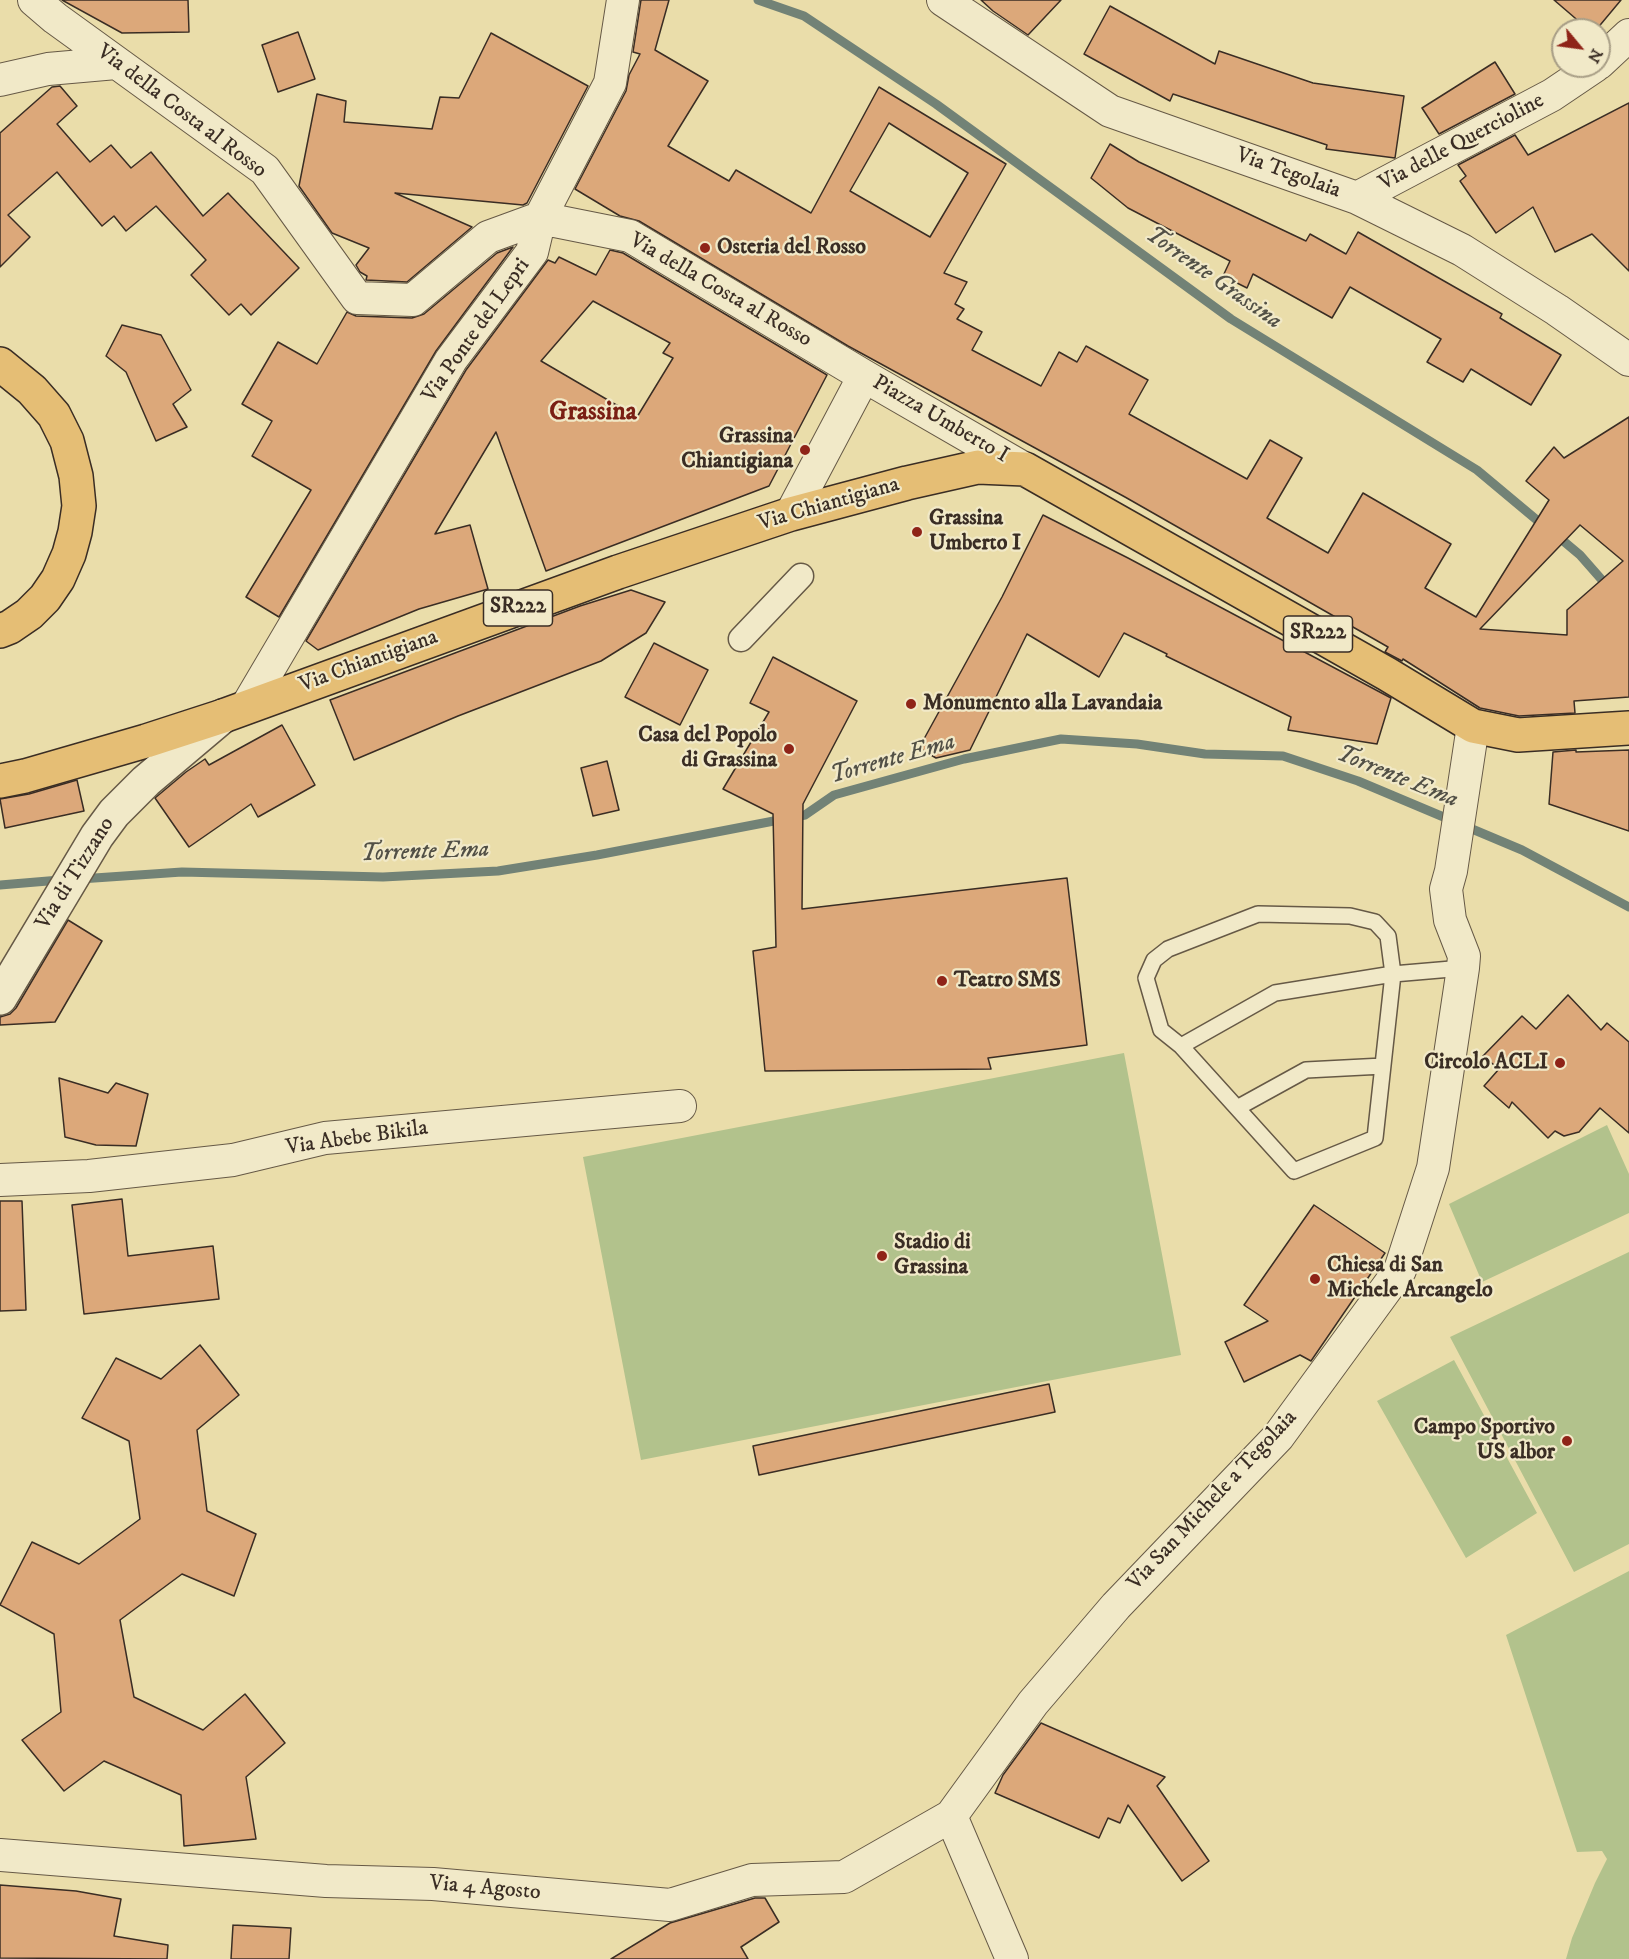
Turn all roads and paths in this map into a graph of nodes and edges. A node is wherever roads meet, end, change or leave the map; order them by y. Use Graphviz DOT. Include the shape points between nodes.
graph roads {
  1 [pos="34,0"];
  2 [pos="623,0"];
  3 [pos="943,0"];
  4 [pos="1629,35"];
  5 [pos="1611,52"];
  6 [pos="116,63"];
  7 [pos="1577,78"];
  8 [pos="0,80"];
  9 [pos="1357,198"];
  10 [pos="540,218"];
  11 [pos="1629,360"];
  12 [pos="0,364"];
  13 [pos="864,376"];
  14 [pos="1025,469"];
  15 [pos="791,514"];
  16 [pos="801,576"];
  17 [pos="0,631"];
  18 [pos="741,639"];
  19 [pos="235,711"];
  20 [pos="1473,726"];
  21 [pos="1629,728"];
  22 [pos="0,781"];
  23 [pos="1463,968"];
  24 [pos="1393,975"];
  25 [pos="0,998"];
  26 [pos="1181,1046"];
  27 [pos="1383,1066"];
  28 [pos="680,1106"];
  29 [pos="1237,1108"];
  30 [pos="0,1180"];
  31 [pos="951,1816"];
  32 [pos="0,1855"];
  33 [pos="1012,1959"];
  1 -- 6 [label="street, Via della Costa al Rosso"];
  2 -- 10 [label="street, Via Ponte del Lepri" via="610,83"];
  3 -- 9 [label="street, Via Tegolaia" via="1110,111"];
  4 -- 5 [label="street"];
  6 -- 8 [label="street" via="48,69"];
  6 -- 10 [label="street, Via della Costa al Rosso" via="265,170 357,298 413,300 488,237"];
  7 -- 9 [label="street, Via delle Quercioline"];
  9 -- 11 [label="street, Via Tegolaia" via="1462,250"];
  10 -- 13 [label="street, Via della Costa al Rosso" via="630,236"];
  10 -- 19 [label="street, Via Ponte del Lepri" via="532,252 451,360"];
  12 -- 17 [label="main road" via="33,390 54,415 67,441 79,506 69,554 58,579 29,614"];
  13 -- 14 [label="street, Piazza Umberto I"];
  13 -- 15 [label="street, Piazza Umberto I"];
  14 -- 15 [label="main road, Via Chiantigiana / SR222" via="978,467"];
  14 -- 20 [label="main road, Via Chiantigiana / SR222"];
  15 -- 19 [label="main road, Via Chiantigiana / SR222" via="618,572"];
  16 -- 18 [label="street"];
  19 -- 22 [label="main road, Via Chiantigiana / SR222" via="135,744"];
  19 -- 25 [label="street, Via di Tizzano" via="146,781 114,813"];
  20 -- 21 [label="main road, Via Chiantigiana / SR222" via="1518,735"];
  20 -- 23 [label="street, Via San Michele a Tegolaia" via="1446,889 1450,920 1464,956"];
  23 -- 24 [label="lane"];
  23 -- 31 [label="street, Via San Michele a Tegolaia" via="1433,1168 1400,1270 1278,1437 1109,1615 1033,1703"];
  24 -- 26 [label="lane" via="1275,993"];
  24 -- 26 [label="lane" via="1388,936 1375,922 1350,916 1258,914 1168,949 1154,960 1146,978 1161,1030"];
  24 -- 27 [label="lane"];
  26 -- 29 [label="lane"];
  27 -- 29 [label="lane" via="1306,1070"];
  27 -- 29 [label="lane" via="1375,1138 1294,1171"];
  28 -- 30 [label="street, Via Abebe Bikila" via="325,1138 233,1160 89,1176"];
  31 -- 32 [label="street, Via 4 Agosto" via="844,1877 752,1880 670,1905 433,1884 326,1881"];
  31 -- 33 [label="street"];
}
